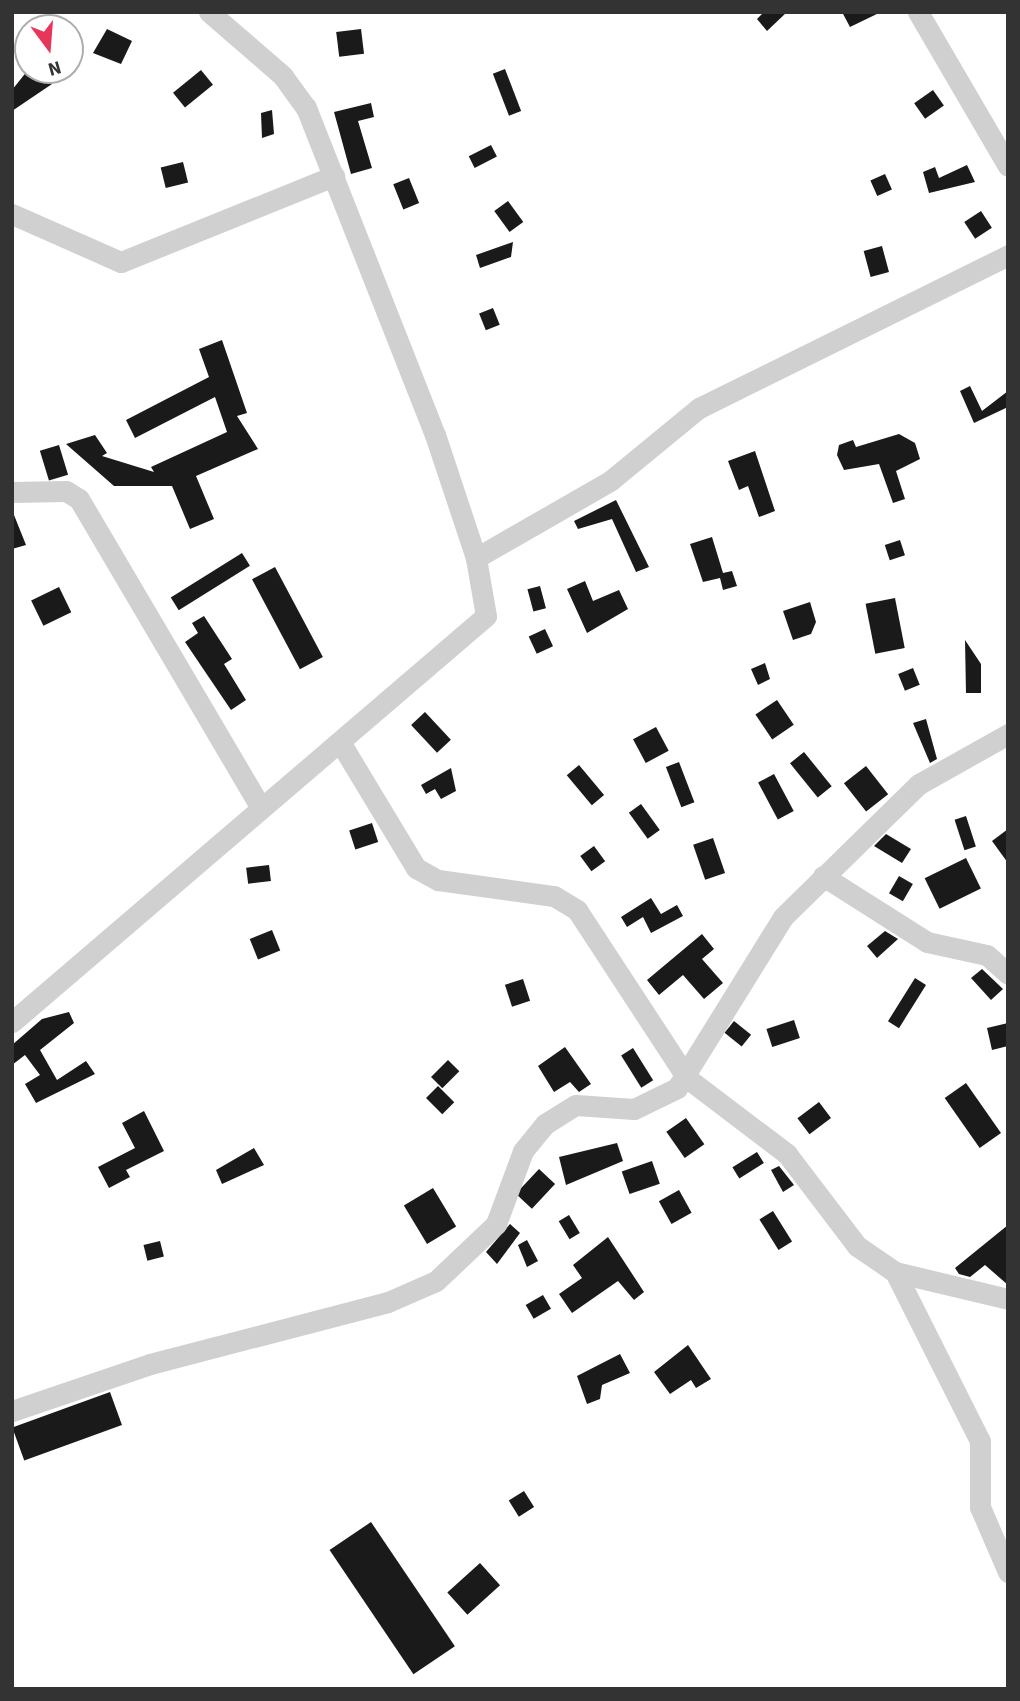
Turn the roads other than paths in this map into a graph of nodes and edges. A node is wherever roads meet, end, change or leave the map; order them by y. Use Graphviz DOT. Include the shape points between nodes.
graph roads {
  1 [pos="209,12"];
  2 [pos="918,12"];
  3 [pos="1008,166"];
  4 [pos="334,176"];
  5 [pos="12,214"];
  6 [pos="1008,255"];
  7 [pos="12,492"];
  8 [pos="476,558"];
  9 [pos="1008,734"];
  10 [pos="340,742"];
  11 [pos="261,808"];
  12 [pos="823,876"];
  13 [pos="1008,974"];
  14 [pos="12,1022"];
  15 [pos="687,1078"];
  16 [pos="895,1272"];
  17 [pos="1008,1299"];
  18 [pos="12,1411"];
  19 [pos="1008,1572"];
  1 -- 4 [label="street" via="282,76 306,108"];
  2 -- 3 [label="street"];
  4 -- 5 [label="street" via="121,262"];
  4 -- 8 [label="street"];
  6 -- 8 [label="street" via="699,408 611,481"];
  7 -- 11 [label="street" via="66,491 79,499"];
  8 -- 10 [label="street" via="486,617"];
  9 -- 12 [label="street" via="919,784"];
  10 -- 11 [label="street"];
  10 -- 15 [label="street" via="416,868 438,880 554,896 577,909"];
  11 -- 14 [label="street"];
  12 -- 13 [label="street" via="928,942 987,955"];
  12 -- 15 [label="street" via="752,961"];
  15 -- 16 [label="street" via="762,1130 857,1246"];
  15 -- 18 [label="street" via="634,1109 584,1104 545,1124 523,1151 496,1224 436,1281 388,1302 150,1364"];
  16 -- 17 [label="street"];
  16 -- 19 [label="street" via="981,1441 980,1507"];
}
